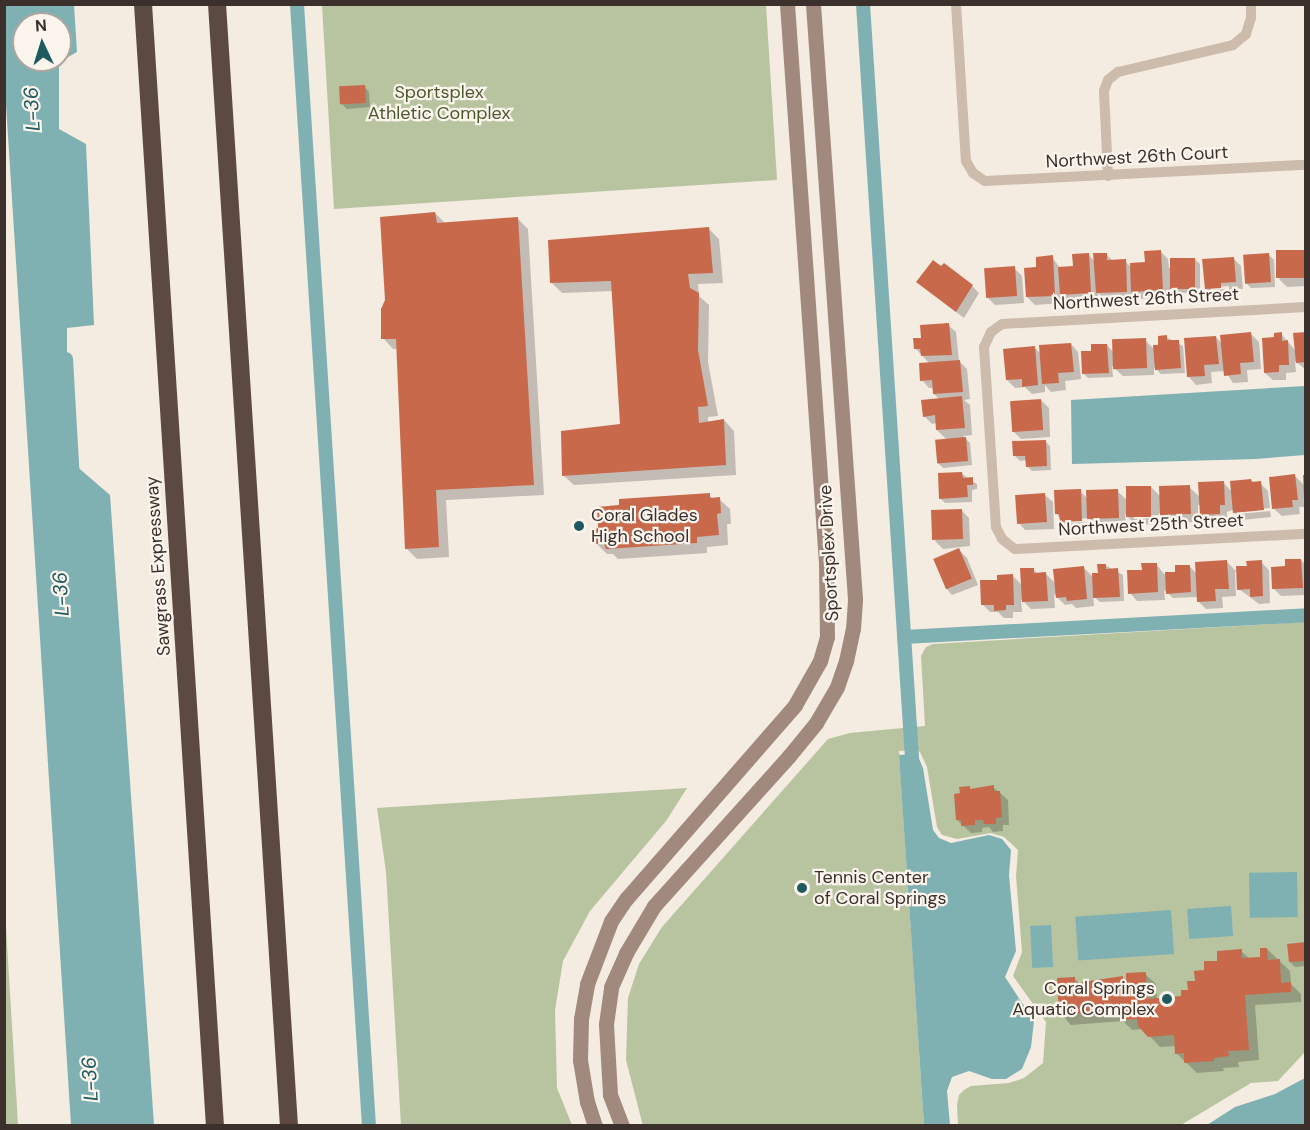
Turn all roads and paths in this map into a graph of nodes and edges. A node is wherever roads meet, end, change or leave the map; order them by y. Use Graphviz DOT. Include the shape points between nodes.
graph roads {
  1 [pos="143,4"];
  2 [pos="217,4"];
  3 [pos="787,4"];
  4 [pos="813,4"];
  5 [pos="956,4"];
  6 [pos="1251,4"];
  7 [pos="1305,165"];
  8 [pos="1108,176"];
  9 [pos="1305,307"];
  10 [pos="1305,534"];
  11 [pos="1002,539"];
  12 [pos="215,1125"];
  13 [pos="289,1125"];
  14 [pos="595,1125"];
  15 [pos="622,1125"];
  1 -- 12 [label="highway, Sawgrass Expressway"];
  2 -- 13 [label="highway"];
  3 -- 14 [label="street, Sportsplex Drive" via="826,563 826,637 820,661 795,705 610,921 587,984 581,1019 580,1060 586,1102"];
  4 -- 15 [label="street, Sportsplex Drive" via="855,599 853,629 837,687 816,723 654,906 626,952 611,987 606,1024 610,1094"];
  5 -- 8 [label="street, Northwest 26th Court" via="966,160 973,173 985,181"];
  6 -- 8 [label="street" via="1246,34 1233,45 1118,72 1108,80 1104,91"];
  7 -- 8 [label="street, Northwest 26th Court"];
  9 -- 11 [label="street, Northwest 26th Street" via="1002,324 991,332 984,347 996,527"];
  10 -- 11 [label="street, Northwest 25th Street" via="1015,549"];
}
